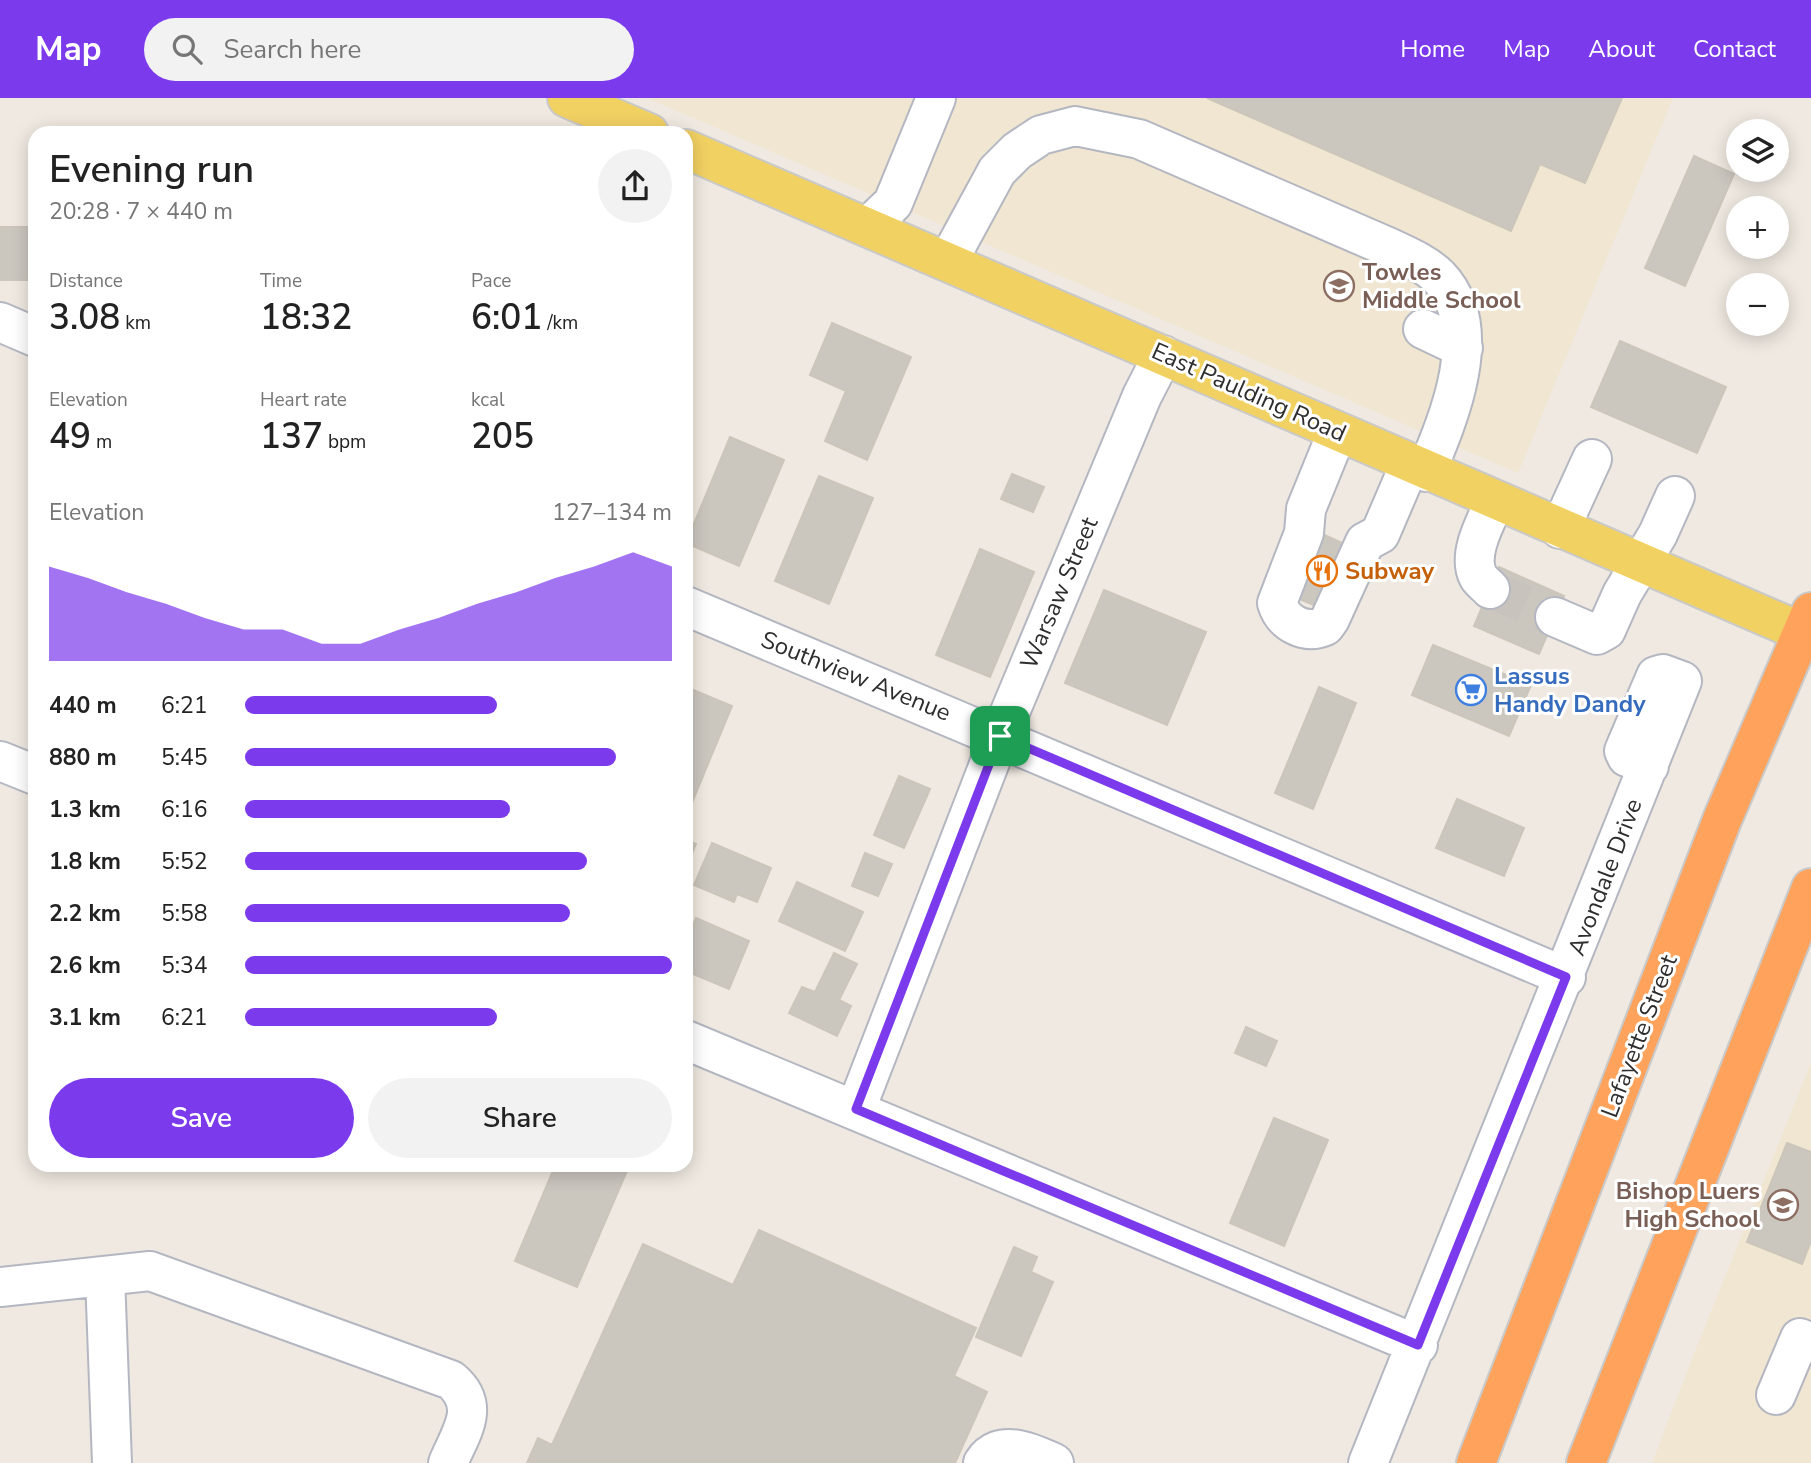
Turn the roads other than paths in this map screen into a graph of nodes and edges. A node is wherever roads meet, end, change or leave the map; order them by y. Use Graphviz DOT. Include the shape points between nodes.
graph roads {
  1 [pos="567,98"];
  2 [pos="936,98"];
  3 [pos="633,126"];
  4 [pos="693,152"];
  5 [pos="868,227"];
  6 [pos="948,261"];
  7 [pos="0,323"];
  8 [pos="1423,329"];
  9 [pos="28,334"];
  10 [pos="1463,348"];
  11 [pos="1163,355"];
  12 [pos="1337,433"];
  13 [pos="1592,459"];
  14 [pos="1418,468"];
  15 [pos="1675,496"];
  16 [pos="1495,501"];
  17 [pos="1560,529"];
  18 [pos="1640,564"];
  19 [pos="1490,589"];
  20 [pos="693,609"];
  21 [pos="1555,617"];
  22 [pos="1808,627"];
  23 [pos="1682,681"];
  24 [pos="1000,736"];
  25 [pos="0,761"];
  26 [pos="28,772"];
  27 [pos="1811,888"];
  28 [pos="1566,977"];
  29 [pos="693,1043"];
  30 [pos="856,1109"];
  31 [pos="105,1276"];
  32 [pos="0,1287"];
  33 [pos="1811,1343"];
  34 [pos="1418,1345"];
  35 [pos="1776,1395"];
  36 [pos="112,1463"];
  37 [pos="448,1463"];
  38 [pos="983,1463"];
  39 [pos="1054,1463"];
  40 [pos="1368,1463"];
  41 [pos="1476,1463"];
  42 [pos="1586,1463"];
  1 -- 3 [label="main road"];
  2 -- 5 [label="street" via="893,202"];
  4 -- 5 [label="main road, East Paulding Road"];
  5 -- 6 [label="main road, East Paulding Road"];
  6 -- 10 [label="street" via="997,171 1030,155 1041,135 1075,126 1105,130 1139,139 1416,260 1439,278 1453,300"];
  6 -- 11 [label="main road, East Paulding Road"];
  7 -- 9 [label="street"];
  8 -- 10 [label="street"];
  10 -- 14 [label="street" via="1445,427"];
  11 -- 12 [label="main road, East Paulding Road"];
  11 -- 24 [label="street, Warsaw Street"];
  12 -- 14 [label="main road, East Paulding Road"];
  12 -- 14 [label="street" via="1306,509 1304,533 1276,603 1280,614 1306,630 1317,630 1330,619 1365,542 1380,534"];
  13 -- 17 [label="street"];
  14 -- 16 [label="main road, East Paulding Road"];
  15 -- 18 [label="street"];
  16 -- 17 [label="main road, East Paulding Road"];
  16 -- 19 [label="street" via="1476,554 1478,576"];
  17 -- 18 [label="main road, East Paulding Road"];
  18 -- 21 [label="street" via="1606,630 1597,635"];
  18 -- 22 [label="main road, East Paulding Road"];
  20 -- 24 [label="street, Southview Avenue"];
  22 -- 41 [label="highway, Lafayette Street" via="1722,820"];
  23 -- 28 [label="street, Avondale Drive"];
  24 -- 28 [label="street, Southview Avenue"];
  24 -- 30 [label="street, Warsaw Street"];
  25 -- 26 [label="street"];
  27 -- 42 [label="highway"];
  28 -- 34 [label="street, Avondale Drive"];
  29 -- 30 [label="street"];
  30 -- 34 [label="street"];
  31 -- 32 [label="street"];
  31 -- 36 [label="street"];
  31 -- 37 [label="street" via="150,1271 451,1380 464,1391 468,1415"];
  33 -- 35 [label="street" via="1800,1338"];
  34 -- 40 [label="street, Avondale Drive"];
  38 -- 39 [label="street" via="1001,1448 1030,1452"];
}
